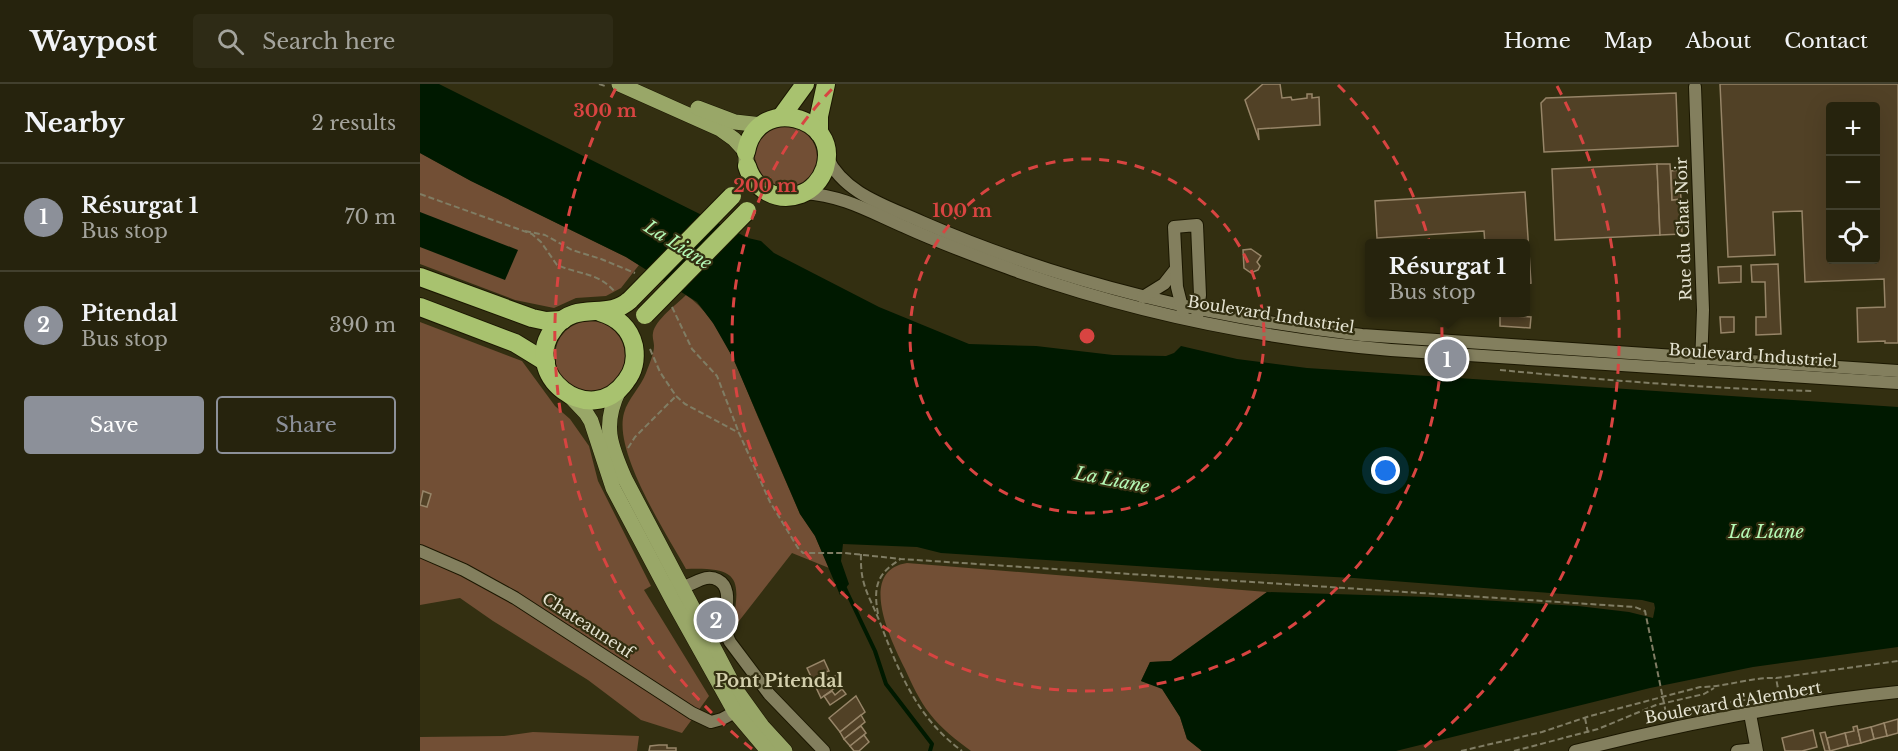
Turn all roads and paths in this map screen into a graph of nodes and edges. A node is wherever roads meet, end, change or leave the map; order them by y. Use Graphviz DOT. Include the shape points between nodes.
graph roads {
  1 [pos="619,84"];
  2 [pos="644,84"];
  3 [pos="805,84"];
  4 [pos="826,84"];
  5 [pos="1695,87"];
  6 [pos="781,117"];
  7 [pos="762,125"];
  8 [pos="819,133"];
  9 [pos="826,156"];
  10 [pos="747,159"];
  11 [pos="803,193"];
  12 [pos="420,194"];
  13 [pos="779,196"];
  14 [pos="525,231"];
  15 [pos="614,264"];
  16 [pos="1175,270"];
  17 [pos="420,277"];
  18 [pos="623,297"];
  19 [pos="1143,297"];
  20 [pos="1180,306"];
  21 [pos="420,307"];
  22 [pos="600,312"];
  23 [pos="1194,317"];
  24 [pos="563,320"];
  25 [pos="684,331"];
  26 [pos="641,345"];
  27 [pos="546,362"];
  28 [pos="1701,364"];
  29 [pos="1898,371"];
  30 [pos="1898,383"];
  31 [pos="619,390"];
  32 [pos="570,395"];
  33 [pos="676,396"];
  34 [pos="739,433"];
  35 [pos="627,453"];
  36 [pos="639,537"];
  37 [pos="420,551"];
  38 [pos="861,554"];
  39 [pos="901,559"];
  40 [pos="682,588"];
  41 [pos="878,619"];
  42 [pos="1898,661"];
  43 [pos="1776,678"];
  44 [pos="1716,687"];
  45 [pos="1898,692"];
  46 [pos="1663,695"];
  47 [pos="1767,696"];
  48 [pos="1767,702"];
  49 [pos="1664,703"];
  50 [pos="735,712"];
  51 [pos="1750,714"];
  52 [pos="1585,718"];
  53 [pos="1588,732"];
  54 [pos="1590,741"];
  55 [pos="1757,750"];
  56 [pos="768,751"];
  57 [pos="785,751"];
  58 [pos="824,751"];
  59 [pos="962,751"];
  60 [pos="1461,751"];
  61 [pos="1514,751"];
  62 [pos="1575,751"];
  63 [pos="1737,751"];
  1 -- 10 [label="main road" via="720,129 734,139"];
  2 -- 7 [label="main road" via="724,119"];
  3 -- 6 [label="highway"];
  4 -- 8 [label="highway"];
  5 -- 28 [label="street, Rue du Chat Noir" via="1703,310"];
  6 -- 7 [label="highway"];
  6 -- 8 [label="highway" via="795,117"];
  7 -- 10 [label="highway" via="751,138"];
  8 -- 9 [label="highway"];
  9 -- 11 [label="highway" via="822,176"];
  9 -- 19 [label="street, Boulevard Industriel" via="836,174 850,186 900,212 1023,261"];
  10 -- 13 [label="highway" via="758,185"];
  10 -- 18 [label="highway, bridge" via="742,182 732,196"];
  11 -- 13 [label="highway"];
  11 -- 23 [label="street, Boulevard Industriel" via="846,200 947,245 1059,285"];
  12 -- 14 [label="path"];
  13 -- 26 [label="highway, bridge" via="760,201 747,211 645,315 637,328"];
  14 -- 15 [label="path" via="545,235 572,250"];
  14 -- 18 [label="path" via="541,242 557,266 597,277"];
  16 -- 19 [label="street" via="1169,280"];
  16 -- 20 [label="street"];
  16 -- 23 [label="street" via="1174,227 1197,225 1200,287"];
  17 -- 24 [label="highway" via="531,318"];
  18 -- 22 [label="highway" via="616,309"];
  19 -- 20 [label="street, Boulevard Industriel"];
  20 -- 23 [label="street"];
  21 -- 27 [label="highway" via="515,344"];
  22 -- 24 [label="highway" via="579,312"];
  22 -- 26 [label="highway" via="620,322"];
  23 -- 28 [label="street, Boulevard Industriel" via="1265,335 1368,348"];
  24 -- 27 [label="highway" via="549,339"];
  25 -- 34 [label="path" via="697,354 717,376"];
  26 -- 31 [label="highway" via="627,381"];
  26 -- 33 [label="path"];
  27 -- 32 [label="highway" via="554,381"];
  28 -- 29 [label="street, Boulevard Industriel"];
  28 -- 30 [label="street, Boulevard Industriel"];
  31 -- 32 [label="highway" via="595,400"];
  31 -- 40 [label="main road" via="609,418 614,450 633,497"];
  32 -- 36 [label="main road" via="591,421 613,488"];
  33 -- 34 [label="path"];
  33 -- 35 [label="path" via="634,437"];
  34 -- 38 [label="path" via="770,502 800,551"];
  36 -- 40 [label="street" via="654,554 669,583"];
  36 -- 50 [label="main road"];
  37 -- 50 [label="street, Chateauneuf" via="515,598 711,722"];
  38 -- 39 [label="path"];
  38 -- 41 [label="path" via="862,582"];
  39 -- 41 [label="path" via="880,576 876,597"];
  39 -- 46 [label="path" via="1638,608 1645,611"];
  40 -- 57 [label="main road" via="740,696"];
  40 -- 58 [label="street" via="706,578 723,584 728,598 725,633 730,642 769,694"];
  41 -- 59 [label="path" via="915,701 938,731"];
  42 -- 43 [label="path"];
  43 -- 44 [label="path"];
  43 -- 47 [label="path" via="1779,694"];
  44 -- 46 [label="path"];
  44 -- 49 [label="path" via="1704,694"];
  45 -- 51 [label="street, Boulevard d'Alembert"];
  46 -- 49 [label="path"];
  46 -- 52 [label="path"];
  47 -- 48 [label="path"];
  47 -- 49 [label="path" via="1666,713"];
  49 -- 53 [label="path"];
  50 -- 56 [label="main road"];
  51 -- 55 [label="street"];
  51 -- 62 [label="street, Boulevard d'Alembert"];
  52 -- 53 [label="path"];
  52 -- 60 [label="path"];
  53 -- 54 [label="path"];
  53 -- 61 [label="path"];
  55 -- 63 [label="street"];
}
